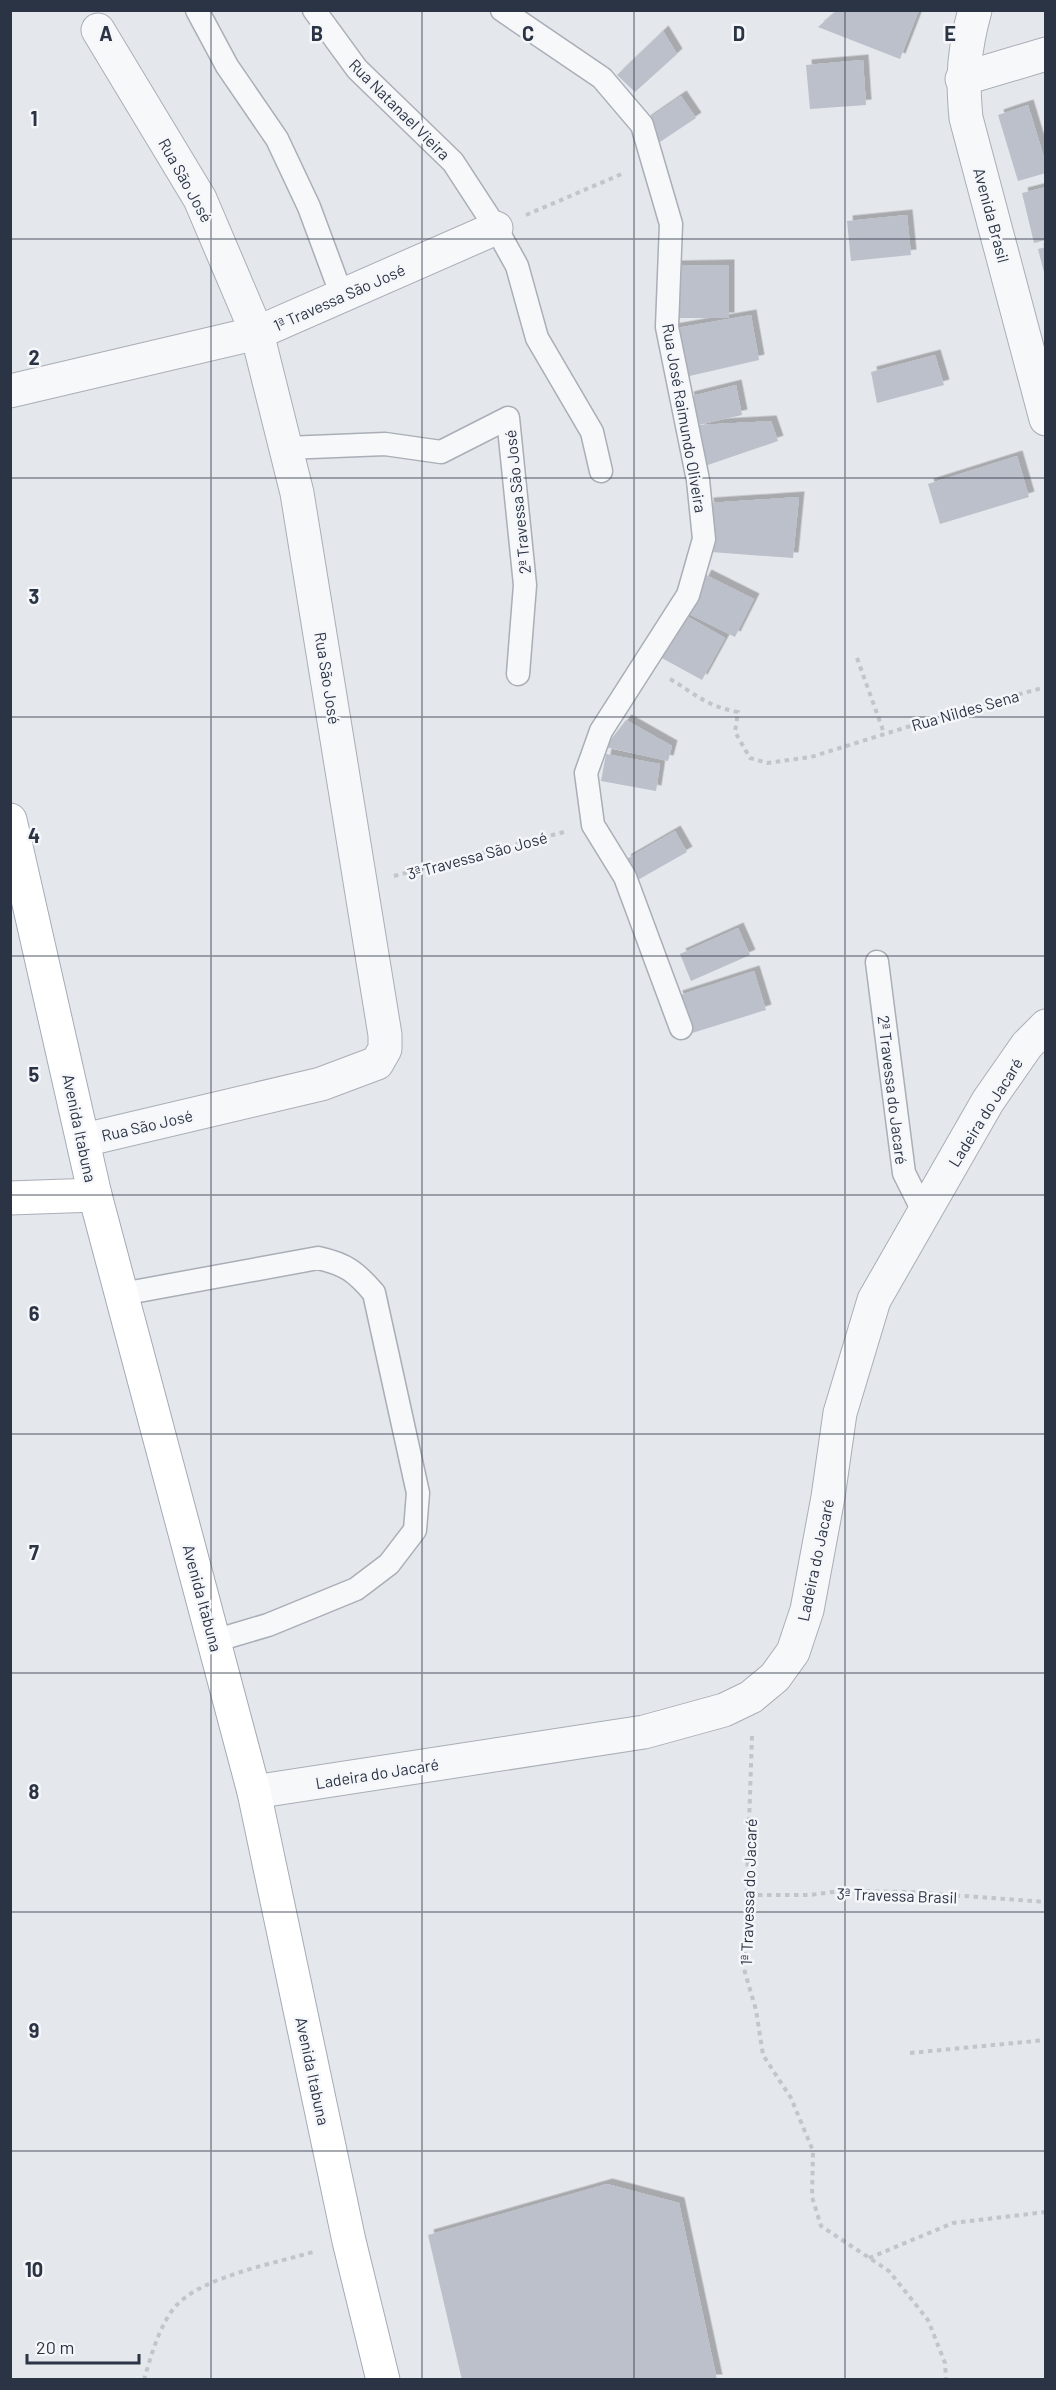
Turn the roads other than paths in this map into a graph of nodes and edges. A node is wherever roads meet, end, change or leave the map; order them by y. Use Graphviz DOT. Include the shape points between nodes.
graph roads {
  1 [pos="197,10"];
  2 [pos="314,10"];
  3 [pos="502,10"];
  4 [pos="975,10"];
  5 [pos="98,30"];
  6 [pos="1046,54"];
  7 [pos="962,79"];
  8 [pos="496,228"];
  9 [pos="342,296"];
  10 [pos="257,333"];
  11 [pos="10,391"];
  12 [pos="1046,418"];
  13 [pos="285,448"];
  14 [pos="601,471"];
  15 [pos="518,674"];
  16 [pos="11,823"];
  17 [pos="877,962"];
  18 [pos="1046,1026"];
  19 [pos="681,1028"];
  20 [pos="84,1140"];
  21 [pos="95,1195"];
  22 [pos="10,1198"];
  23 [pos="924,1213"];
  24 [pos="122,1294"];
  25 [pos="214,1641"];
  26 [pos="254,1792"];
  27 [pos="383,2379"];
  1 -- 9 [label="lane" via="227,66 277,139 309,207"];
  2 -- 8 [label="lane, Rua Natanael Vieira" via="357,69 453,162"];
  3 -- 19 [label="lane, Rua José Raimundo Oliveira" via="602,78 642,125 671,224 667,327 698,480 704,539 688,595 601,730 586,773 593,825 625,877"];
  4 -- 7 [label="street, Avenida Brasil" via="965,46"];
  5 -- 10 [label="street, Rua São José" via="200,199"];
  6 -- 7 [label="street"];
  7 -- 12 [label="street, Avenida Brasil" via="966,118"];
  8 -- 9 [label="street, 1ª Travessa São José"];
  8 -- 14 [label="lane, Rua Natanael Vieira" via="517,266 537,338 592,432"];
  9 -- 10 [label="street, 1ª Travessa São José"];
  10 -- 11 [label="street, 1ª Travessa São José"];
  10 -- 13 [label="street, Rua São José"];
  13 -- 15 [label="lane, 2ª Travessa São José" via="385,444 441,452 508,418 525,585"];
  13 -- 20 [label="street, Rua São José" via="301,516 385,1049 377,1063 321,1084"];
  16 -- 20 [label="main road, Avenida Itabuna"];
  17 -- 23 [label="lane, 2ª Travessa do Jacaré" via="904,1173"];
  18 -- 23 [label="street, Ladeira do Jacaré" via="1027,1045 988,1101"];
  20 -- 21 [label="main road, Avenida Itabuna"];
  21 -- 22 [label="main road"];
  21 -- 24 [label="main road, Avenida Itabuna"];
  23 -- 26 [label="street, Ladeira do Jacaré" via="874,1300 840,1413 807,1610 793,1652 775,1677 751,1697 724,1710 644,1732"];
  24 -- 25 [label="main road, Avenida Itabuna"];
  24 -- 25 [label="lane" via="318,1258 341,1263 359,1275 374,1293 418,1493 414,1530 389,1564 356,1589 268,1625"];
  25 -- 26 [label="main road, Avenida Itabuna"];
  26 -- 27 [label="main road, Avenida Itabuna" via="349,2241"];
}
